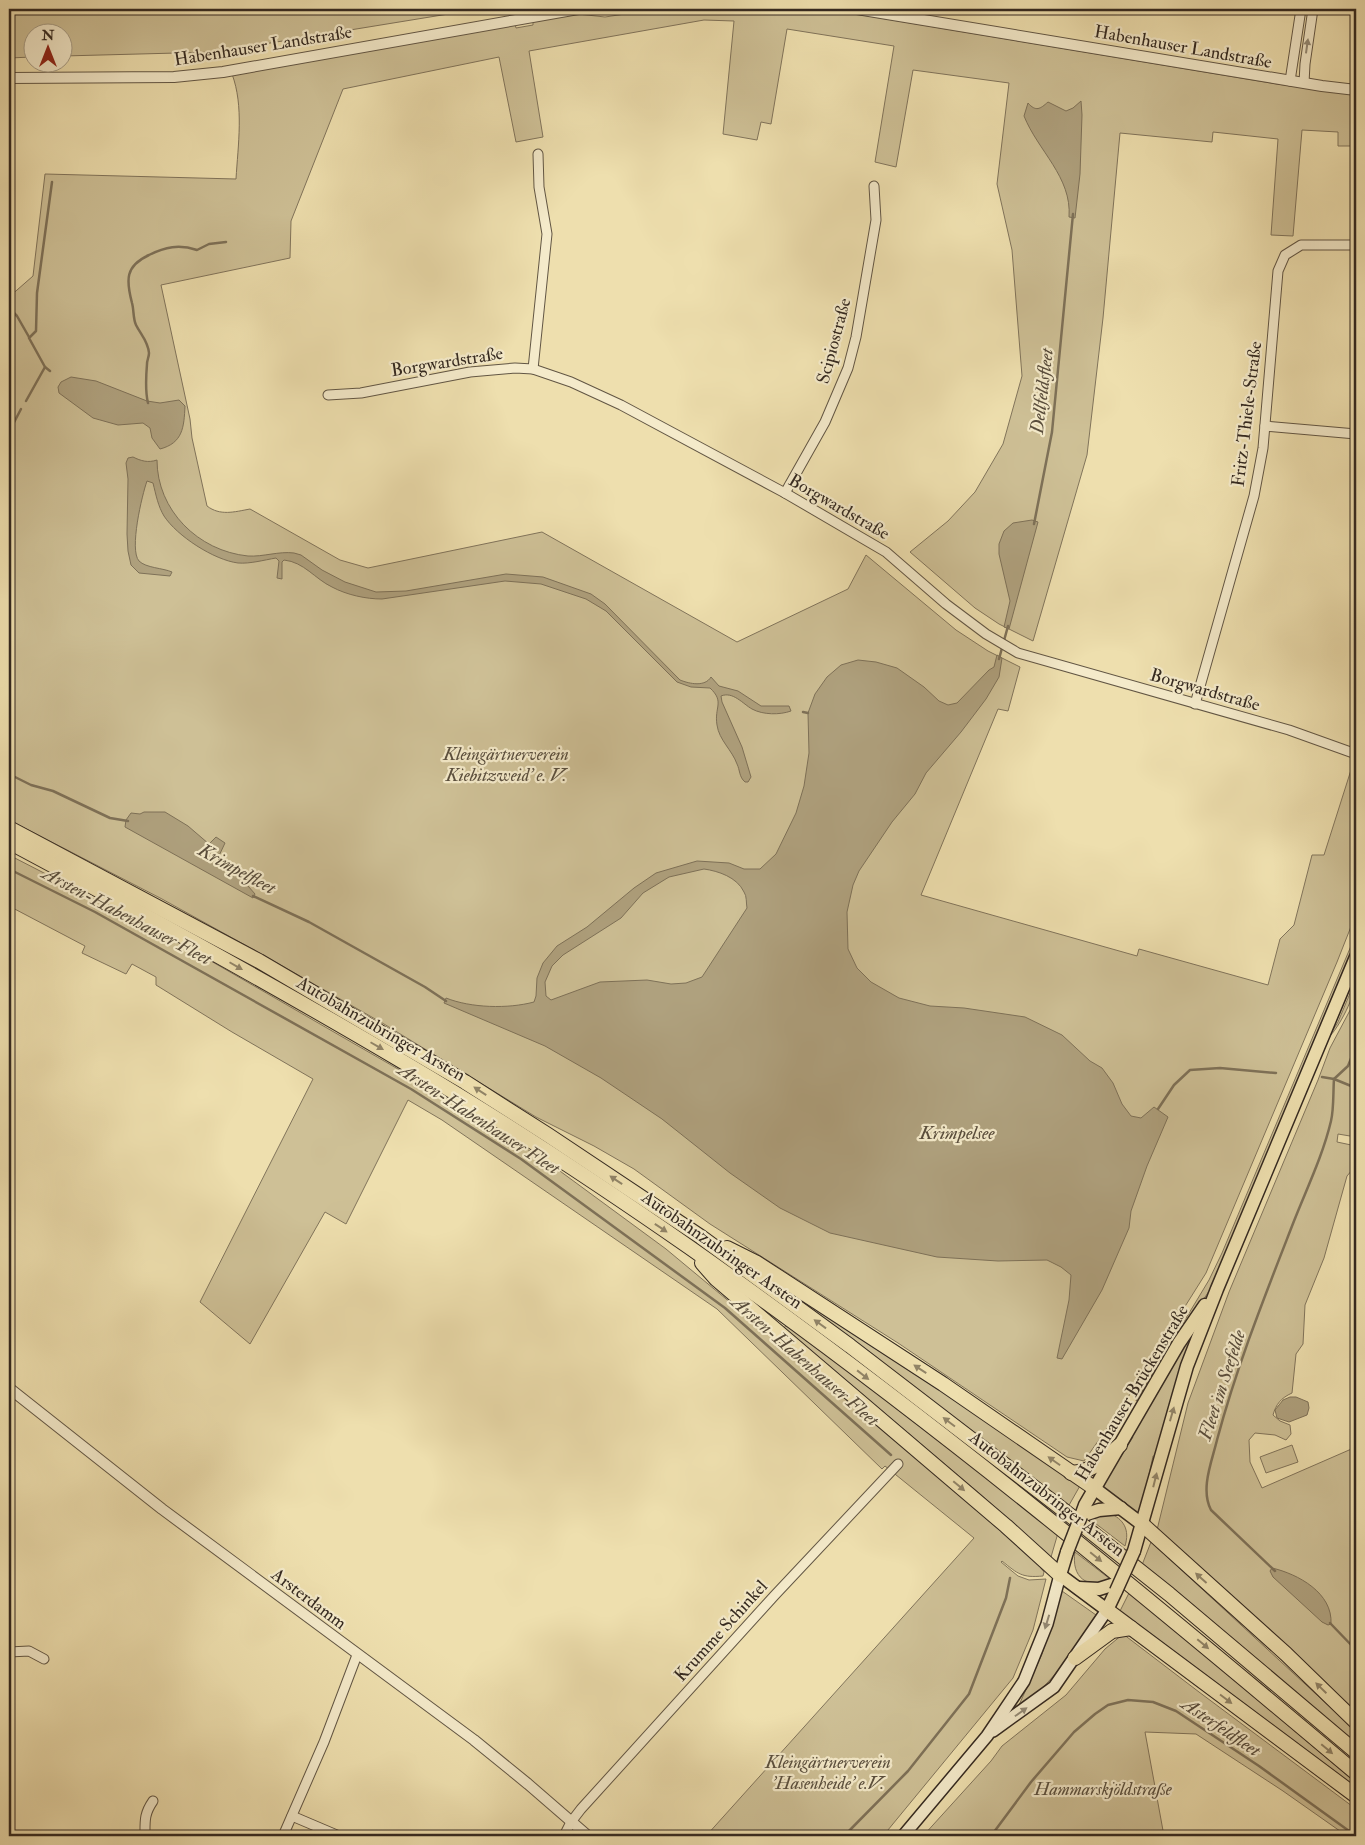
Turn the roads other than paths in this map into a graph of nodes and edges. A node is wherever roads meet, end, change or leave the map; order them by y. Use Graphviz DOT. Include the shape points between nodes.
graph roads {
  1 [pos="578,9"];
  2 [pos="857,9"];
  3 [pos="1301,9"];
  4 [pos="1313,9"];
  5 [pos="911,13"];
  6 [pos="9,78"];
  7 [pos="1290,81"];
  8 [pos="1304,83"];
  9 [pos="1356,90"];
  10 [pos="538,154"];
  11 [pos="874,186"];
  12 [pos="1356,245"];
  13 [pos="533,369"];
  14 [pos="328,395"];
  15 [pos="1265,426"];
  16 [pos="1356,434"];
  17 [pos="785,493"];
  18 [pos="1195,704"];
  19 [pos="1318,741"];
  20 [pos="1356,747"];
  21 [pos="1356,754"];
  22 [pos="9,828"];
  23 [pos="9,842"];
  24 [pos="1356,957"];
  25 [pos="702,1237"];
  26 [pos="689,1247"];
  27 [pos="1217,1289"];
  28 [pos="9,1388"];
  29 [pos="1124,1439"];
  30 [pos="1105,1463"];
  31 [pos="898,1464"];
  32 [pos="1071,1473"];
  33 [pos="1094,1488"];
  34 [pos="1121,1508"];
  35 [pos="1086,1511"];
  36 [pos="1143,1525"];
  37 [pos="1060,1575"];
  38 [pos="1115,1586"];
  39 [pos="1079,1588"];
  40 [pos="1107,1610"];
  41 [pos="1130,1628"];
  42 [pos="9,1652"];
  43 [pos="357,1655"];
  44 [pos="1075,1658"];
  45 [pos="44,1659"];
  46 [pos="1356,1722"];
  47 [pos="987,1736"];
  48 [pos="1356,1752"];
  49 [pos="1356,1774"];
  50 [pos="1356,1796"];
  51 [pos="153,1802"];
  52 [pos="292,1816"];
  53 [pos="571,1822"];
  54 [pos="145,1836"];
  55 [pos="283,1836"];
  56 [pos="339,1836"];
  57 [pos="564,1836"];
  58 [pos="588,1836"];
  59 [pos="903,1836"];
  1 -- 6 [label="street, Habenhauser Landstraße" via="208,74"];
  2 -- 5 [label="street, Habenhauser Landstraße"];
  3 -- 7 [label="street"];
  8 -- 4 [label="street, one-way"];
  5 -- 7 [label="street, Habenhauser Landstraße"];
  7 -- 8 [label="street, Habenhauser Landstraße"];
  8 -- 9 [label="street, Habenhauser Landstraße"];
  10 -- 13 [label="street" via="546,234"];
  11 -- 17 [label="street, Scipiostraße" via="876,220 848,368 825,422"];
  12 -- 15 [label="street, Fritz-Thiele-Straße" via="1301,245 1285,255 1278,271"];
  13 -- 14 [label="street, Borgwardstraße" via="470,372 361,393"];
  13 -- 17 [label="street, Borgwardstraße" via="621,405"];
  15 -- 16 [label="street"];
  15 -- 18 [label="street, Fritz-Thiele-Straße" via="1254,496"];
  17 -- 18 [label="street, Borgwardstraße" via="886,552 946,604 1016,652"];
  18 -- 19 [label="street, Borgwardstraße"];
  19 -- 20 [label="street, Borgwardstraße"];
  19 -- 21 [label="street, Borgwardstraße"];
  25 -- 22 [label="highway, Autobahnzubringer Arsten, one-way" via="465,1082 259,961"];
  23 -- 26 [label="highway, Autobahnzubringer Arsten, one-way" via="156,920 408,1064"];
  24 -- 27 [label="main road, Habenhauser Brückenstraße"];
  32 -- 25 [label="highway, one-way" via="943,1384 757,1263"];
  48 -- 25 [label="highway, Autobahnzubringer Arsten, one-way" via="1163,1589 1050,1499 843,1340"];
  26 -- 37 [label="highway, one-way" via="716,1279"];
  26 -- 49 [label="highway, Autobahnzubringer Arsten, one-way" via="1016,1492"];
  27 -- 29 [label="main road, Habenhauser Brückenstraße" via="1179,1343"];
  36 -- 27 [label="main road, Habenhauser Brückenstraße, one-way" via="1187,1366"];
  28 -- 43 [label="street, Arsterdamm" via="162,1510"];
  29 -- 30 [label="highway"];
  30 -- 32 [label="highway"];
  30 -- 33 [label="main road, Habenhauser Brückenstraße"];
  31 -- 53 [label="street, Krumme Schinkel" via="774,1596"];
  32 -- 33 [label="highway"];
  33 -- 34 [label="main road"];
  33 -- 35 [label="main road, Habenhauser Brückenstraße"];
  34 -- 35 [label="main road"];
  34 -- 36 [label="main road"];
  35 -- 37 [label="main road, Habenhauser Brückenstraße, bridge"];
  36 -- 38 [label="main road, Habenhauser Brückenstraße, bridge" via="1134,1551"];
  46 -- 36 [label="highway, one-way"];
  37 -- 39 [label="main road"];
  37 -- 47 [label="main road, Habenhauser Brückenstraße, one-way" via="1047,1624 1024,1681"];
  38 -- 39 [label="main road"];
  38 -- 40 [label="main road, Habenhauser Brückenstraße"];
  39 -- 40 [label="main road"];
  40 -- 41 [label="highway"];
  40 -- 44 [label="main road, Habenhauser Brückenstraße"];
  41 -- 44 [label="highway" via="1112,1631"];
  41 -- 50 [label="highway, one-way"];
  42 -- 45 [label="street" via="29,1651"];
  43 -- 52 [label="street"];
  43 -- 53 [label="street, Arsterdamm" via="494,1756"];
  47 -- 44 [label="main road, Habenhauser Brückenstraße, one-way" via="1054,1687"];
  47 -- 59 [label="main road, Habenhauser Brückenstraße"];
  51 -- 54 [label="street" via="146,1811"];
  52 -- 55 [label="street"];
  52 -- 56 [label="street"];
  53 -- 57 [label="street, Krumme Schinkel"];
  53 -- 58 [label="street, Arsterdamm"];
}
